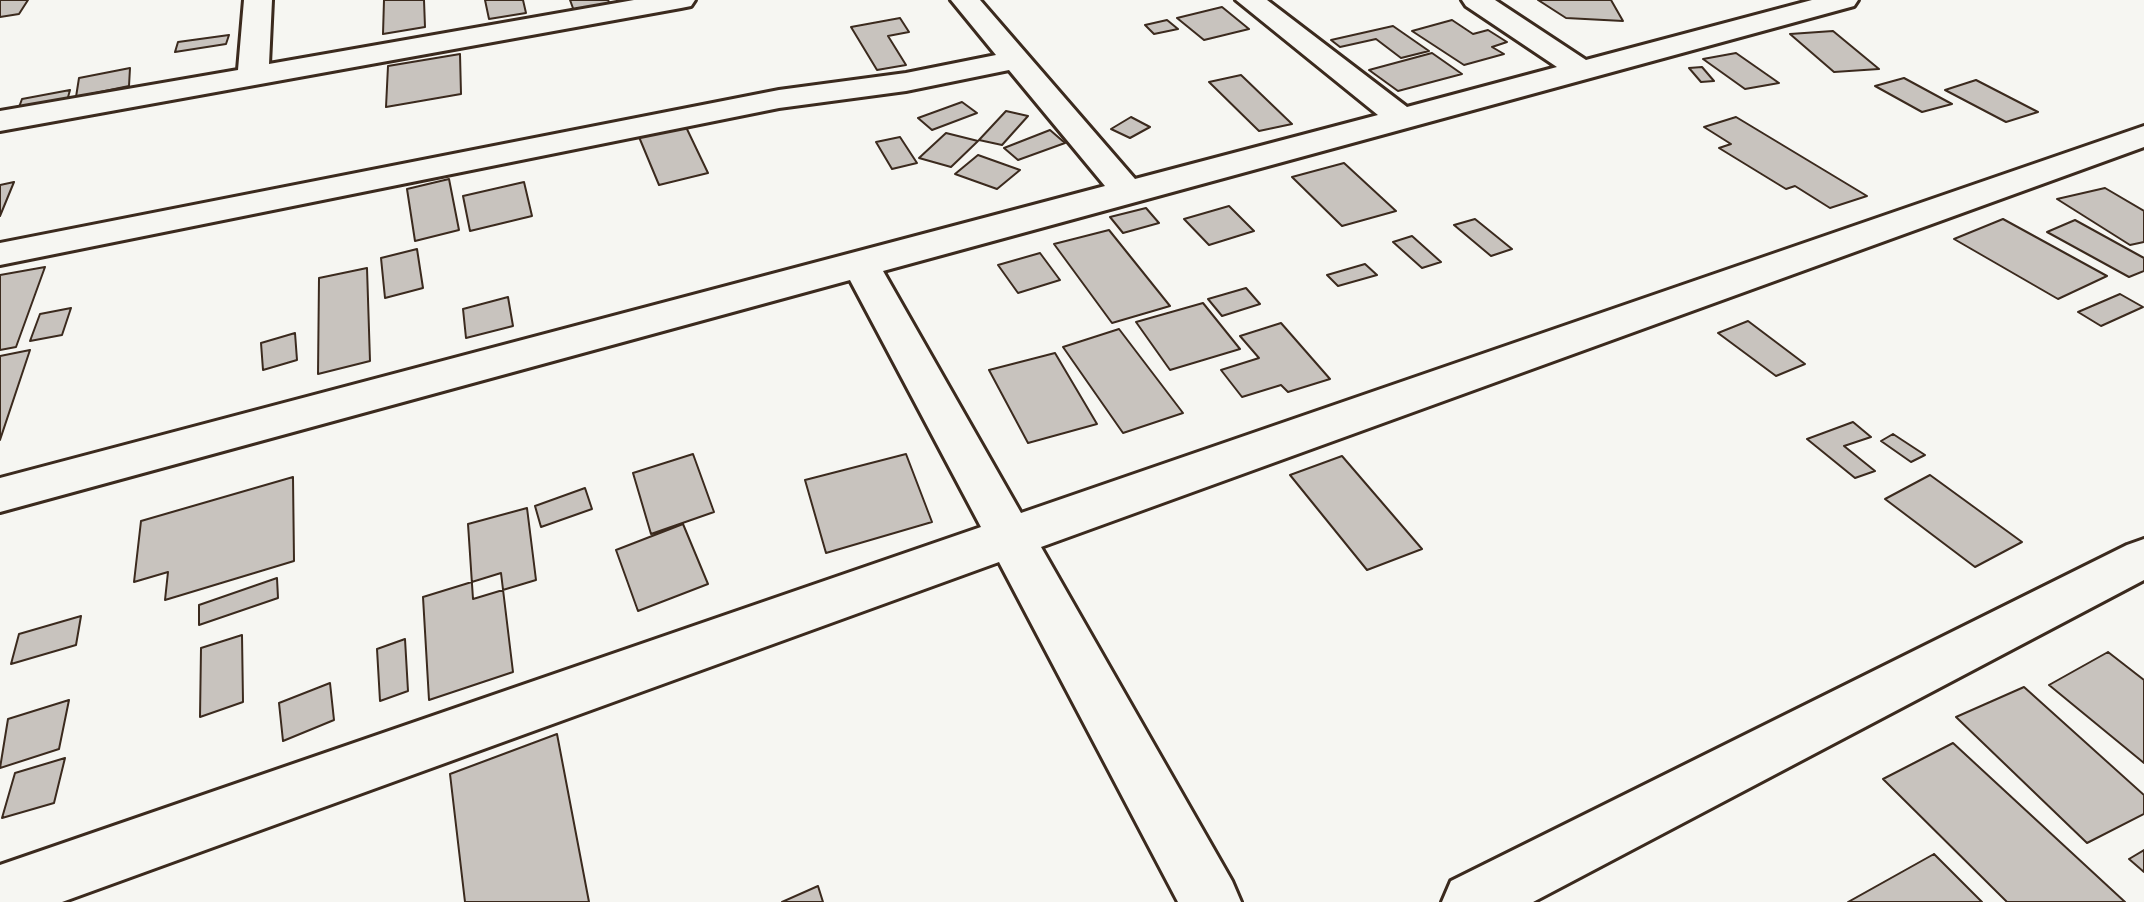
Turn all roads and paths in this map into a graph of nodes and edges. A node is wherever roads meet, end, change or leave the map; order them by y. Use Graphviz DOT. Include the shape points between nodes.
graph roads {
  1 [pos="258,0"];
  2 [pos="681,0"];
  3 [pos="965,0"];
  4 [pos="1250,0"];
  5 [pos="1476,0"];
  6 [pos="1844,0"];
  7 [pos="1016,60"];
  8 [pos="1581,70"];
  9 [pos="253,76"];
  10 [pos="1402,118"];
  11 [pos="0,121"];
  12 [pos="2144,136"];
  13 [pos="1128,192"];
  14 [pos="0,254"];
  15 [pos="861,265"];
  16 [pos="0,495"];
  17 [pos="1011,538"];
  18 [pos="2144,558"];
  19 [pos="0,895"];
  20 [pos="1211,902"];
  21 [pos="1472,902"];
  1 -- 9 [label="street"];
  2 -- 9 [label="street"];
  3 -- 7 [label="street"];
  4 -- 10 [label="street"];
  5 -- 8 [label="street"];
  6 -- 8 [label="street"];
  7 -- 13 [label="street"];
  7 -- 14 [label="street" via="779,99"];
  8 -- 10 [label="street"];
  9 -- 11 [label="street"];
  10 -- 13 [label="street"];
  12 -- 17 [label="street"];
  13 -- 15 [label="street"];
  15 -- 16 [label="street"];
  15 -- 17 [label="street"];
  17 -- 19 [label="street"];
  17 -- 20 [label="street"];
  18 -- 21 [label="street"];
}
